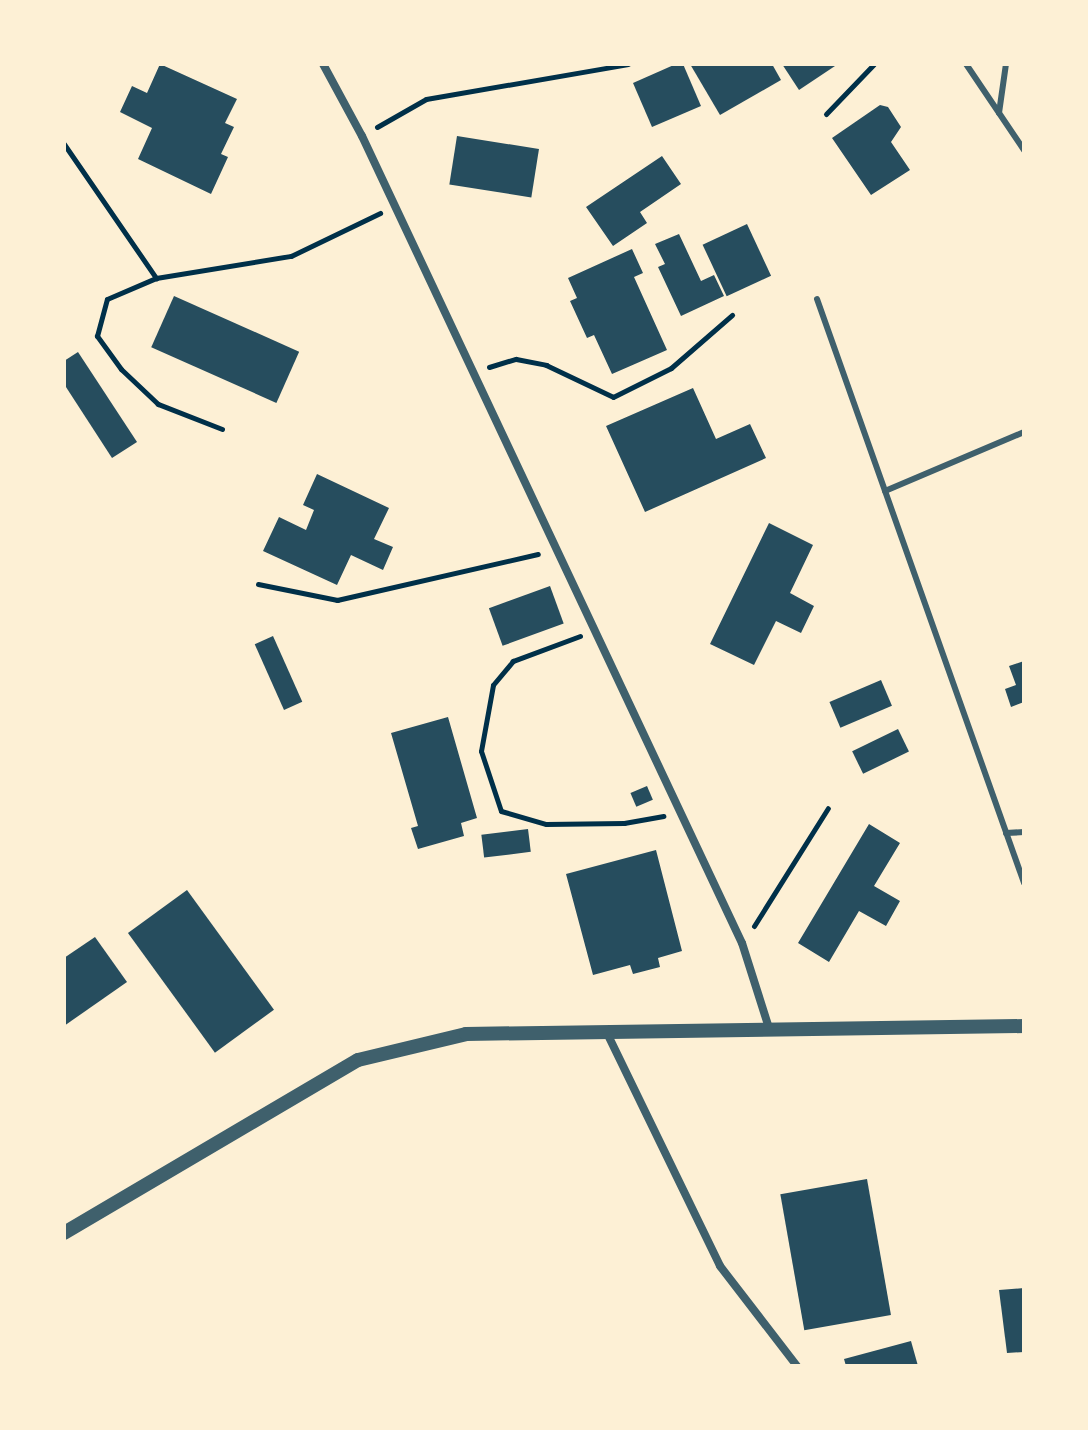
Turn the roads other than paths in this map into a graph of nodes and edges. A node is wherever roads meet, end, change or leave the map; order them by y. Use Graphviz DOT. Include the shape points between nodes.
graph roads {
  1 [pos="323,64"];
  2 [pos="966,64"];
  3 [pos="1006,64"];
  4 [pos="999,113"];
  5 [pos="1024,150"];
  6 [pos="817,299"];
  7 [pos="1024,432"];
  8 [pos="885,491"];
  9 [pos="1024,832"];
  10 [pos="1006,833"];
  11 [pos="1024,883"];
  12 [pos="1024,1026"];
  13 [pos="769,1028"];
  14 [pos="606,1030"];
  15 [pos="64,1233"];
  16 [pos="797,1366"];
  1 -- 13 [label="street" via="362,136 742,943"];
  2 -- 4 [label="lane"];
  3 -- 4 [label="lane"];
  4 -- 5 [label="lane"];
  6 -- 8 [label="lane"];
  7 -- 8 [label="lane"];
  8 -- 10 [label="lane"];
  9 -- 10 [label="lane"];
  10 -- 11 [label="lane"];
  12 -- 13 [label="street"];
  13 -- 14 [label="street"];
  14 -- 15 [label="street" via="466,1034 358,1060"];
  14 -- 16 [label="street" via="720,1266"];
}
